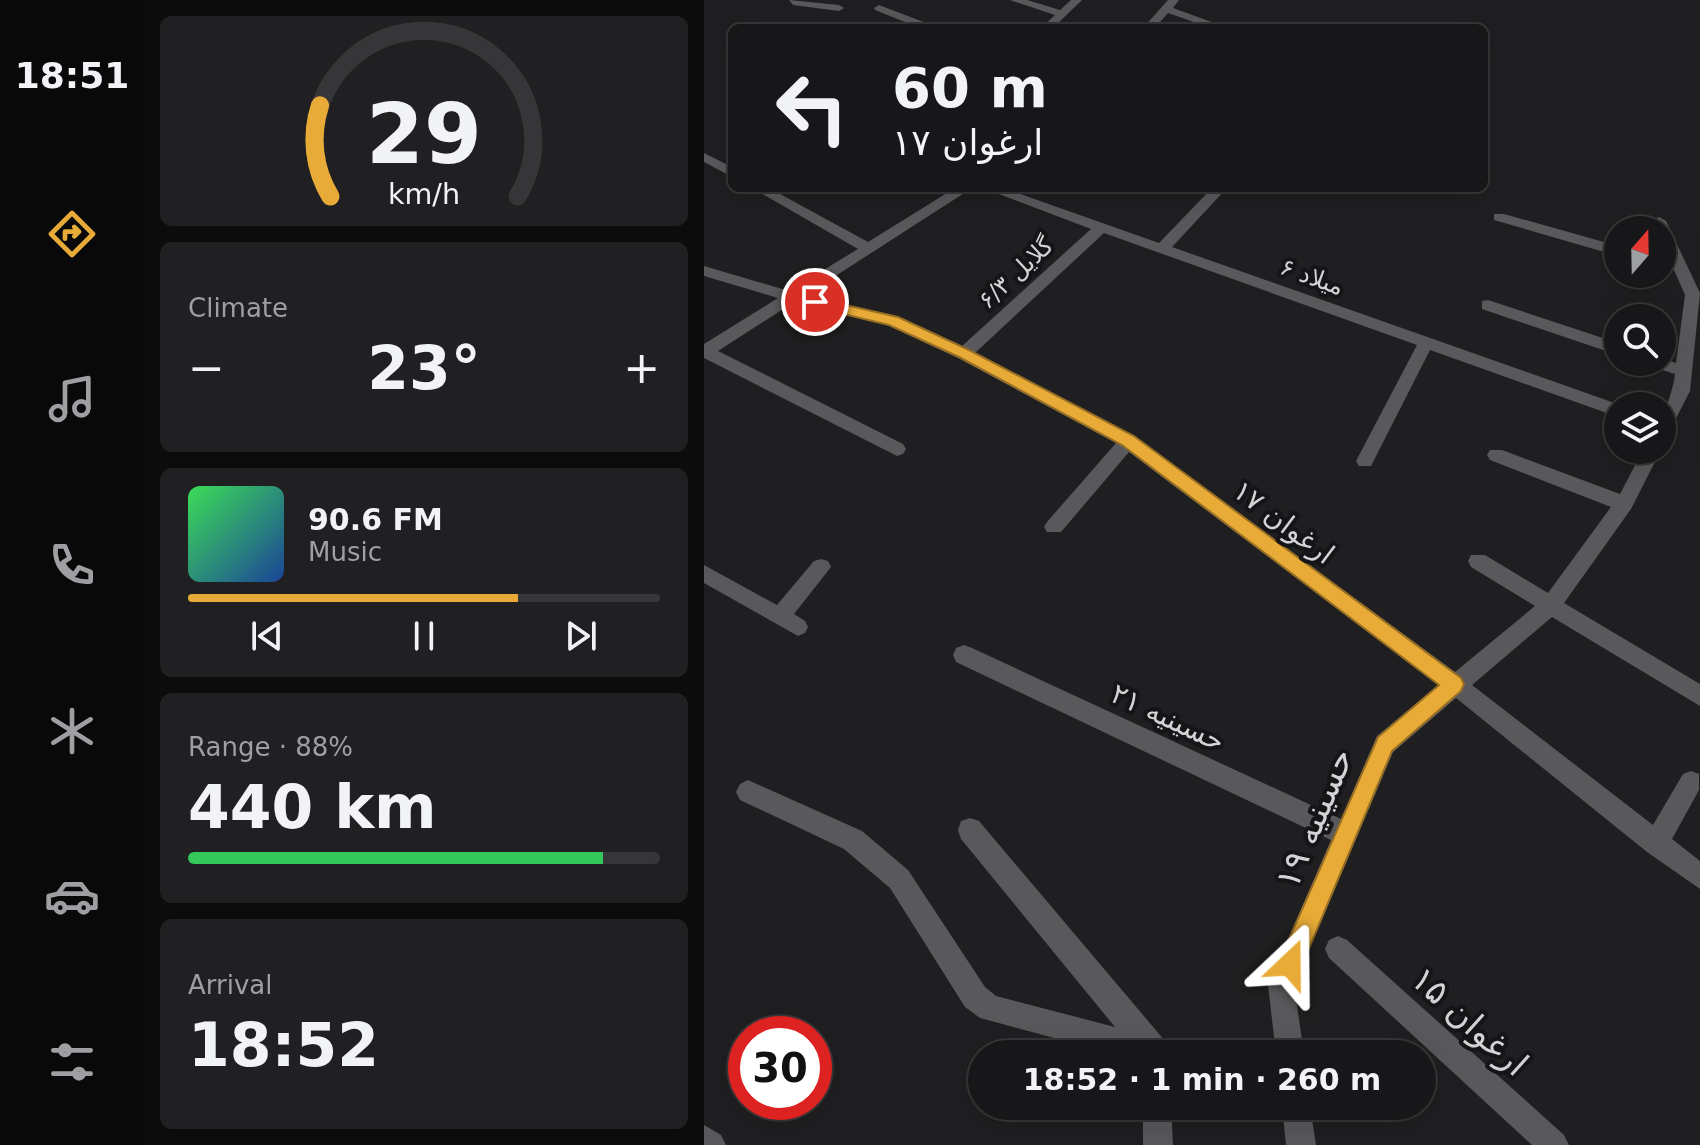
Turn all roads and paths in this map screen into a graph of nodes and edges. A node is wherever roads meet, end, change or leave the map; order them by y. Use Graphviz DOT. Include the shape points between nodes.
graph roads {
  1 [pos="1015,0"];
  2 [pos="1077,0"];
  3 [pos="791,1"];
  4 [pos="1171,4"];
  5 [pos="839,8"];
  6 [pos="879,8"];
  7 [pos="1064,14"];
  8 [pos="920,24"];
  9 [pos="1052,24"];
  10 [pos="1153,24"];
  11 [pos="1214,24"];
  12 [pos="704,157"];
  13 [pos="728,171"];
  14 [pos="766,192"];
  15 [pos="958,192"];
  16 [pos="1001,192"];
  17 [pos="1216,192"];
  18 [pos="1499,217"];
  19 [pos="1101,228"];
  20 [pos="1604,247"];
  21 [pos="867,248"];
  22 [pos="1162,249"];
  23 [pos="1676,257"];
  24 [pos="1676,267"];
  25 [pos="1681,268"];
  26 [pos="704,271"];
  27 [pos="1700,274"];
  28 [pos="788,296"];
  29 [pos="1488,305"];
  30 [pos="1426,343"];
  31 [pos="1604,344"];
  32 [pos="705,352"];
  33 [pos="964,354"];
  34 [pos="1676,368"];
  35 [pos="1684,371"];
  36 [pos="1676,401"];
  37 [pos="1604,406"];
  38 [pos="1128,441"];
  39 [pos="897,449"];
  40 [pos="1496,455"];
  41 [pos="1365,461"];
  42 [pos="1645,464"];
  43 [pos="1624,504"];
  44 [pos="1054,527"];
  45 [pos="1478,561"];
  46 [pos="821,567"];
  47 [pos="704,573"];
  48 [pos="1552,604"];
  49 [pos="964,655"];
  50 [pos="1454,684"];
  51 [pos="1700,696"];
  52 [pos="1691,782"];
  53 [pos="748,792"];
  54 [pos="970,830"];
  55 [pos="1346,834"];
  56 [pos="1656,843"];
  57 [pos="1700,877"];
  58 [pos="1338,949"];
  59 [pos="1107,1040"];
  60 [pos="1144,1040"];
  61 [pos="1288,1040"];
  62 [pos="1157,1120"];
  63 [pos="1298,1120"];
  64 [pos="704,1140"];
  65 [pos="711,1145"];
  66 [pos="1158,1145"];
  67 [pos="1301,1145"];
  68 [pos="1554,1145"];
  1 -- 7 [label="street"];
  2 -- 7 [label="street"];
  3 -- 5 [label="street"];
  4 -- 10 [label="street"];
  4 -- 11 [label="street"];
  6 -- 8 [label="street"];
  7 -- 9 [label="street"];
  12 -- 13 [label="street"];
  14 -- 21 [label="street"];
  15 -- 21 [label="street"];
  16 -- 19 [label="street, میلاد ۶"];
  17 -- 22 [label="street"];
  18 -- 20 [label="street"];
  19 -- 22 [label="street, میلاد ۶"];
  19 -- 33 [label="street, گلایل ۶/۳"];
  21 -- 28 [label="street"];
  22 -- 30 [label="street, میلاد ۶"];
  23 -- 25 [label="street"];
  24 -- 25 [label="street"];
  25 -- 27 [label="street"];
  25 -- 35 [label="street" via="1693,295"];
  26 -- 28 [label="street, ارغوان ۱۷"];
  28 -- 32 [label="street"];
  28 -- 33 [label="street, ارغوان ۱۷" via="893,321"];
  29 -- 31 [label="street"];
  30 -- 37 [label="street, میلاد ۶"];
  30 -- 41 [label="street"];
  32 -- 39 [label="street"];
  33 -- 38 [label="street, ارغوان ۱۷"];
  34 -- 35 [label="street"];
  35 -- 36 [label="street"];
  38 -- 44 [label="street"];
  38 -- 50 [label="street, ارغوان ۱۷"];
  40 -- 43 [label="street"];
  42 -- 43 [label="street, حسینیه ۱۹"];
  43 -- 48 [label="street, حسینیه ۱۹"];
  45 -- 48 [label="street"];
  46 -- 47 [label="street" via="790,621"];
  48 -- 50 [label="street, حسینیه ۱۹"];
  48 -- 51 [label="street"];
  49 -- 55 [label="street, حسینیه ۲۱"];
  50 -- 55 [label="street, حسینیه ۱۹" via="1385,744"];
  50 -- 56 [label="street, ارغوان ۱۷"];
  52 -- 56 [label="street"];
  53 -- 59 [label="street" via="853,840 899,879 975,997 990,1008"];
  54 -- 60 [label="street"];
  55 -- 61 [label="street, حسینیه ۱۹" via="1281,985"];
  56 -- 57 [label="street, ارغوان ۱۷"];
  58 -- 68 [label="street, ارغوان ۱۵"];
  62 -- 66 [label="street"];
  63 -- 67 [label="street"];
  64 -- 65 [label="street"];
}
